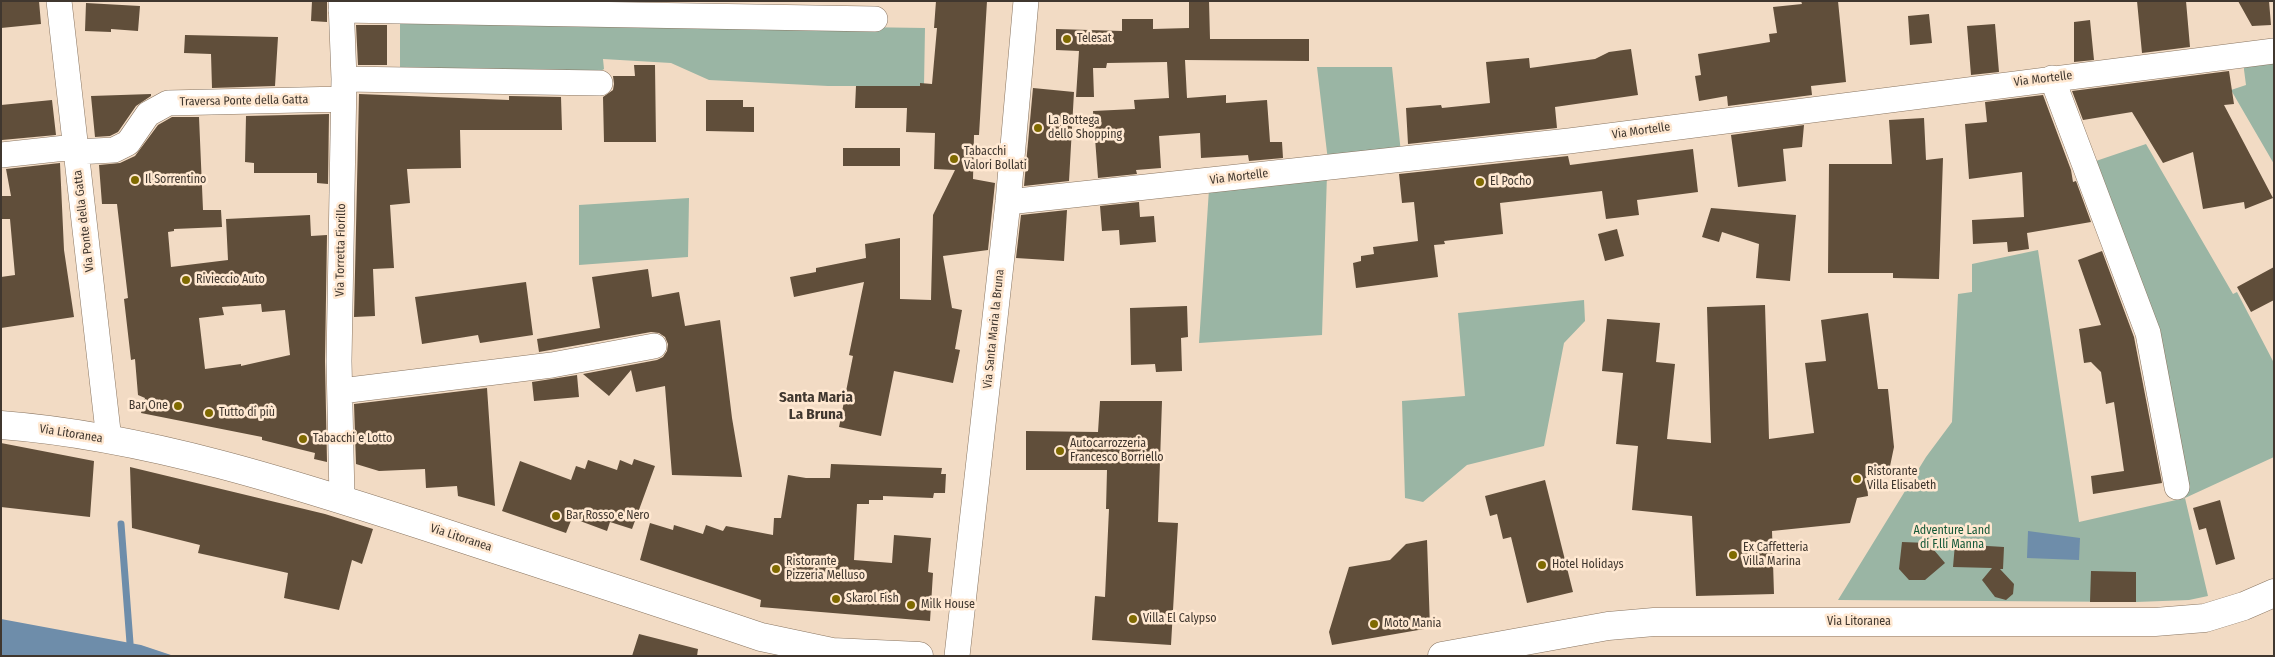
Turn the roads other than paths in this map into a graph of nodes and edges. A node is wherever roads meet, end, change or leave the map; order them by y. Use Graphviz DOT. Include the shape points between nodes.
graph roads {
  1 [pos="59,1"];
  2 [pos="1026,1"];
  3 [pos="341,5"];
  4 [pos="875,20"];
  5 [pos="2274,51"];
  6 [pos="2052,78"];
  7 [pos="600,83"];
  8 [pos="343,89"];
  9 [pos="76,149"];
  10 [pos="1,155"];
  11 [pos="1008,202"];
  12 [pos="654,346"];
  13 [pos="341,391"];
  14 [pos="1,425"];
  15 [pos="110,440"];
  16 [pos="2177,487"];
  17 [pos="342,499"];
  18 [pos="2274,593"];
  19 [pos="919,656"];
  20 [pos="957,656"];
  21 [pos="1442,656"];
  1 -- 9 [label="street, Via Ponte della Gatta"];
  2 -- 11 [label="street, Via Santa Maria la Bruna"];
  3 -- 4 [label="street"];
  3 -- 8 [label="street, Via Torretta Fiorillo"];
  5 -- 6 [label="street, Via Mortelle"];
  6 -- 11 [label="street, Via Mortelle" via="1569,141"];
  6 -- 16 [label="street" via="2148,333"];
  7 -- 8 [label="street, Traversa Ponte della Gatta"];
  8 -- 9 [label="street, Traversa Ponte della Gatta" via="168,103 148,114 128,143 114,150"];
  8 -- 13 [label="street, Via Torretta Fiorillo"];
  9 -- 10 [label="street, Traversa Ponte della Gatta"];
  9 -- 15 [label="street, Via Ponte della Gatta"];
  11 -- 20 [label="street, Via Santa Maria la Bruna"];
  12 -- 13 [label="street" via="552,365"];
  13 -- 17 [label="street, Via Torretta Fiorillo"];
  14 -- 15 [label="street, Via Litoranea"];
  15 -- 17 [label="street, Via Litoranea"];
  17 -- 19 [label="street, Via Litoranea" via="761,637 832,652"];
  18 -- 21 [label="street, Via Litoranea" via="2205,618 2154,622 1654,622 1608,626"];
}
